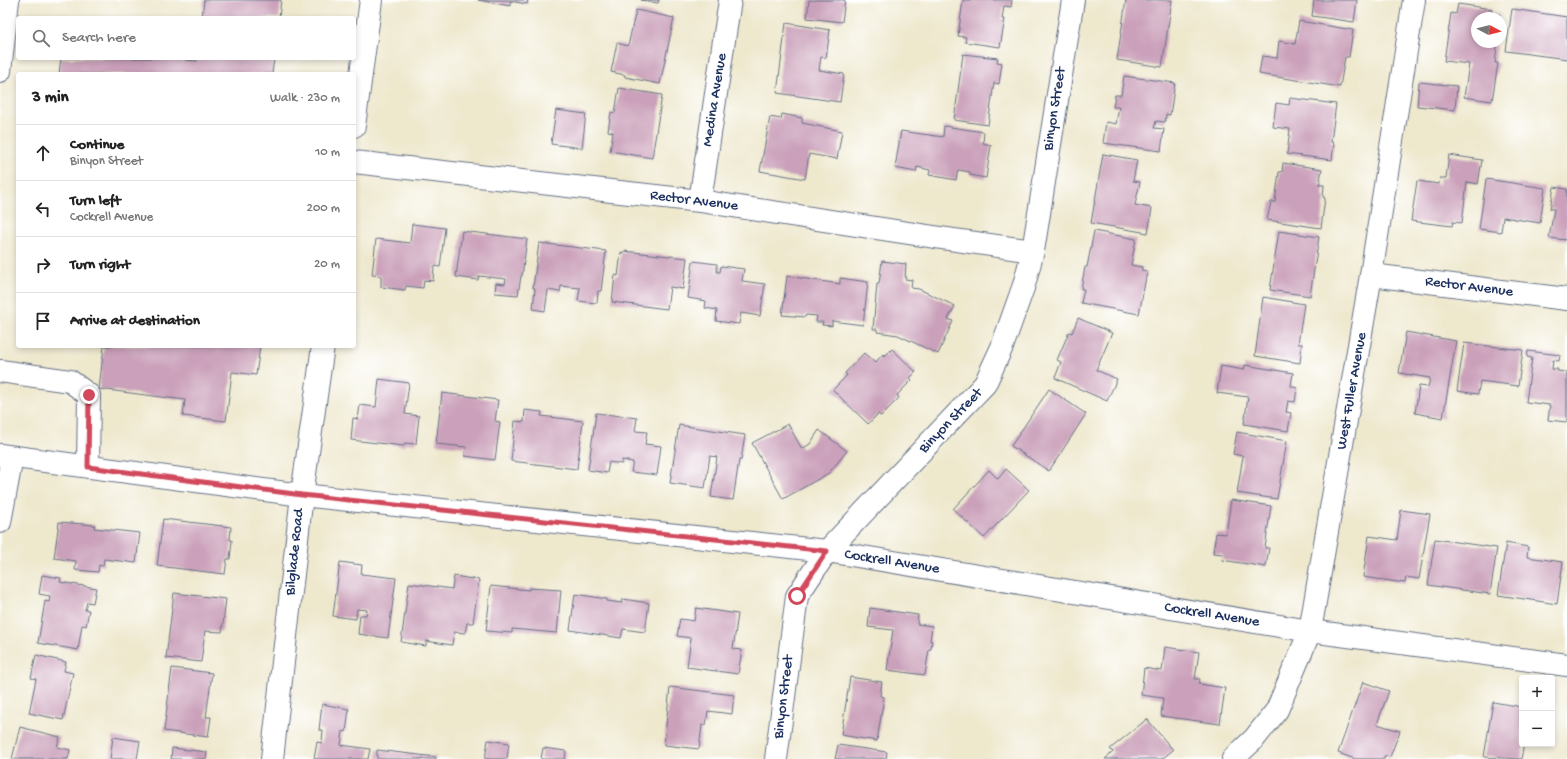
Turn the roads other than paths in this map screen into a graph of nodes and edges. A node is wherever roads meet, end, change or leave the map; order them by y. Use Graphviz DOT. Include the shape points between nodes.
graph roads {
  1 [pos="8,0"];
  2 [pos="371,0"];
  3 [pos="730,0"];
  4 [pos="1073,0"];
  5 [pos="1414,0"];
  6 [pos="0,71"];
  7 [pos="356,111"];
  8 [pos="356,162"];
  9 [pos="700,201"];
  10 [pos="1033,251"];
  11 [pos="1372,274"];
  12 [pos="1567,298"];
  13 [pos="323,348"];
  14 [pos="0,371"];
  15 [pos="6,456"];
  16 [pos="88,467"];
  17 [pos="302,495"];
  18 [pos="0,522"];
  19 [pos="827,551"];
  20 [pos="1310,631"];
  21 [pos="1567,665"];
  22 [pos="272,759"];
  23 [pos="776,759"];
  24 [pos="1233,759"];
  1 -- 6 [label="street"];
  2 -- 7 [label="street"];
  3 -- 9 [label="street, Medina Avenue"];
  4 -- 10 [label="street, Binyon Street"];
  5 -- 11 [label="street, West Fuller Avenue"];
  8 -- 9 [label="street, Rector Avenue"];
  9 -- 10 [label="street, Rector Avenue"];
  10 -- 19 [label="street, Binyon Street" via="1002,346 985,384"];
  11 -- 12 [label="street, Rector Avenue"];
  11 -- 20 [label="street, West Fuller Avenue"];
  13 -- 17 [label="street, Bilglade Road"];
  14 -- 16 [label="street" via="70,381 89,395"];
  15 -- 16 [label="street, Cockrell Avenue"];
  15 -- 18 [label="street"];
  16 -- 17 [label="street, Cockrell Avenue"];
  17 -- 19 [label="street, Cockrell Avenue"];
  17 -- 22 [label="street, Bilglade Road"];
  19 -- 20 [label="street, Cockrell Avenue"];
  19 -- 23 [label="street, Binyon Street" via="797,596"];
  20 -- 21 [label="street, Cockrell Avenue"];
  20 -- 24 [label="street, West Fuller Avenue" via="1277,710 1254,739"];
}
